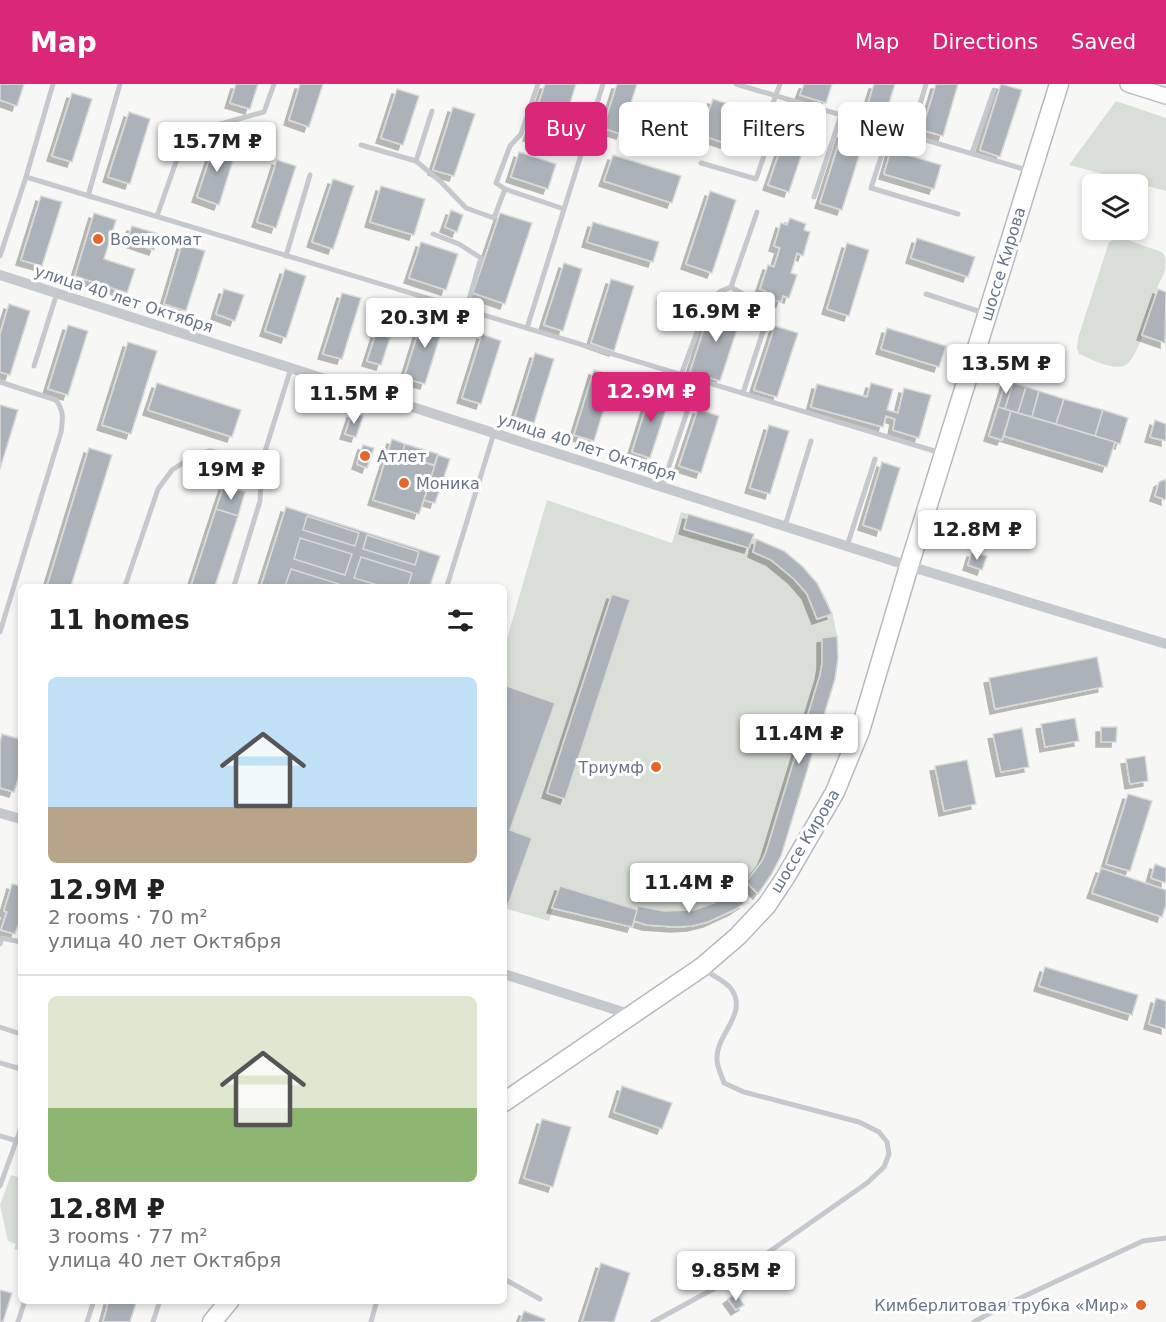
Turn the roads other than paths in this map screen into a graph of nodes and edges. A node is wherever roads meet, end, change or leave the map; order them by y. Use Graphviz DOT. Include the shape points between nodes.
graph roads {
  1 [pos="53,84"];
  2 [pos="120,84"];
  3 [pos="274,84"];
  4 [pos="538,84"];
  5 [pos="603,84"];
  6 [pos="736,84"];
  7 [pos="780,84"];
  8 [pos="926,84"];
  9 [pos="1059,84"];
  10 [pos="1128,84"];
  11 [pos="994,90"];
  12 [pos="776,96"];
  13 [pos="1166,96"];
  14 [pos="920,102"];
  15 [pos="432,111"];
  16 [pos="838,114"];
  17 [pos="838,124"];
  18 [pos="926,140"];
  19 [pos="361,145"];
  20 [pos="972,153"];
  21 [pos="881,156"];
  22 [pos="416,161"];
  23 [pos="701,164"];
  24 [pos="1032,171"];
  25 [pos="310,175"];
  26 [pos="26,177"];
  27 [pos="505,189"];
  28 [pos="88,196"];
  29 [pos="814,197"];
  30 [pos="564,209"];
  31 [pos="757,212"];
  32 [pos="958,214"];
  33 [pos="157,216"];
  34 [pos="433,234"];
  35 [pos="0,255"];
  36 [pos="286,255"];
  37 [pos="0,275"];
  38 [pos="731,287"];
  39 [pos="57,293"];
  40 [pos="926,294"];
  41 [pos="466,310"];
  42 [pos="987,314"];
  43 [pos="527,328"];
  44 [pos="34,366"];
  45 [pos="291,368"];
  46 [pos="681,375"];
  47 [pos="0,382"];
  48 [pos="742,393"];
  49 [pos="689,406"];
  50 [pos="494,433"];
  51 [pos="811,441"];
  52 [pos="944,454"];
  53 [pos="875,459"];
  54 [pos="262,461"];
  55 [pos="662,487"];
  56 [pos="785,526"];
  57 [pos="847,546"];
  58 [pos="909,566"];
  59 [pos="126,584"];
  60 [pos="235,584"];
  61 [pos="448,584"];
  62 [pos="0,632"];
  63 [pos="1166,644"];
  64 [pos="0,813"];
  65 [pos="18,818"];
  66 [pos="18,941"];
  67 [pos="0,945"];
  68 [pos="702,968"];
  69 [pos="507,975"];
  70 [pos="632,1015"];
  71 [pos="0,1027"];
  72 [pos="18,1033"];
  73 [pos="0,1064"];
  74 [pos="18,1068"];
  75 [pos="507,1100"];
  76 [pos="0,1136"];
  77 [pos="18,1138"];
  78 [pos="17,1141"];
  79 [pos="0,1186"];
  80 [pos="1166,1238"];
  81 [pos="507,1281"];
  82 [pos="540,1299"];
  83 [pos="24,1304"];
  84 [pos="93,1304"];
  85 [pos="159,1304"];
  86 [pos="227,1304"];
  87 [pos="376,1304"];
  88 [pos="18,1322"];
  89 [pos="87,1322"];
  90 [pos="153,1322"];
  91 [pos="212,1322"];
  92 [pos="371,1322"];
  93 [pos="653,1322"];
  94 [pos="974,1322"];
  1 -- 26 [label="lane"];
  2 -- 28 [label="lane"];
  3 -- 33 [label="lane" via="264,112 213,126 183,142"];
  4 -- 27 [label="lane" via="521,134 510,146 496,183"];
  5 -- 30 [label="lane"];
  6 -- 12 [label="lane"];
  7 -- 12 [label="lane"];
  8 -- 14 [label="lane"];
  9 -- 24 [label="main road, шоссе Кирова"];
  10 -- 13 [label="main road"];
  11 -- 20 [label="lane"];
  12 -- 16 [label="lane"];
  12 -- 23 [label="lane" via="771,106 780,109 756,179"];
  15 -- 22 [label="lane"];
  17 -- 29 [label="lane"];
  18 -- 20 [label="lane"];
  19 -- 22 [label="lane"];
  20 -- 24 [label="lane"];
  21 -- 32 [label="lane" via="871,188"];
  22 -- 27 [label="lane" via="466,208 494,218"];
  24 -- 42 [label="main road, шоссе Кирова"];
  25 -- 36 [label="lane"];
  26 -- 28 [label="lane"];
  26 -- 35 [label="lane"];
  27 -- 30 [label="lane"];
  28 -- 33 [label="lane"];
  30 -- 43 [label="lane"];
  31 -- 38 [label="lane"];
  33 -- 36 [label="lane"];
  34 -- 41 [label="lane" via="481,258"];
  36 -- 41 [label="lane"];
  37 -- 39 [label="street, улица 40 лет Октября"];
  38 -- 46 [label="lane" via="709,300"];
  38 -- 48 [label="lane" via="760,304 765,317"];
  39 -- 44 [label="lane"];
  39 -- 45 [label="street, улица 40 лет Октября"];
  40 -- 42 [label="lane"];
  41 -- 43 [label="lane"];
  42 -- 52 [label="main road, шоссе Кирова"];
  43 -- 46 [label="lane"];
  45 -- 50 [label="street, улица 40 лет Октября"];
  45 -- 54 [label="lane"];
  46 -- 48 [label="lane"];
  47 -- 62 [label="lane" via="56,400 63,417"];
  48 -- 52 [label="lane"];
  49 -- 55 [label="lane"];
  50 -- 55 [label="street, улица 40 лет Октября"];
  50 -- 61 [label="lane"];
  51 -- 56 [label="lane"];
  52 -- 58 [label="main road, шоссе Кирова"];
  53 -- 57 [label="lane"];
  54 -- 59 [label="lane" via="210,451 197,454 172,470 158,489"];
  54 -- 60 [label="lane" via="260,501"];
  55 -- 56 [label="street, улица 40 лет Октября"];
  56 -- 57 [label="street, улица 40 лет Октября"];
  57 -- 58 [label="street, улица 40 лет Октября"];
  58 -- 63 [label="street, улица 40 лет Октября"];
  58 -- 68 [label="main road, шоссе Кирова" via="860,731 835,792 767,905"];
  64 -- 65 [label="street"];
  66 -- 67 [label="lane" via="2,938"];
  68 -- 70 [label="main road, шоссе Кирова"];
  68 -- 93 [label="lane" via="731,989 737,1005 720,1042 717,1060 724,1083 744,1092 859,1122 879,1132 887,1142 889,1154 884,1167 867,1183 726,1282"];
  69 -- 70 [label="street"];
  70 -- 75 [label="main road, шоссе Кирова"];
  71 -- 72 [label="lane"];
  73 -- 74 [label="lane"];
  76 -- 78 [label="lane"];
  77 -- 78 [label="lane"];
  78 -- 79 [label="lane"];
  80 -- 94 [label="lane" via="1143,1241"];
  81 -- 82 [label="lane"];
  83 -- 88 [label="lane"];
  84 -- 89 [label="lane"];
  85 -- 90 [label="lane"];
  86 -- 91 [label="main road"];
  87 -- 92 [label="lane"];
}
